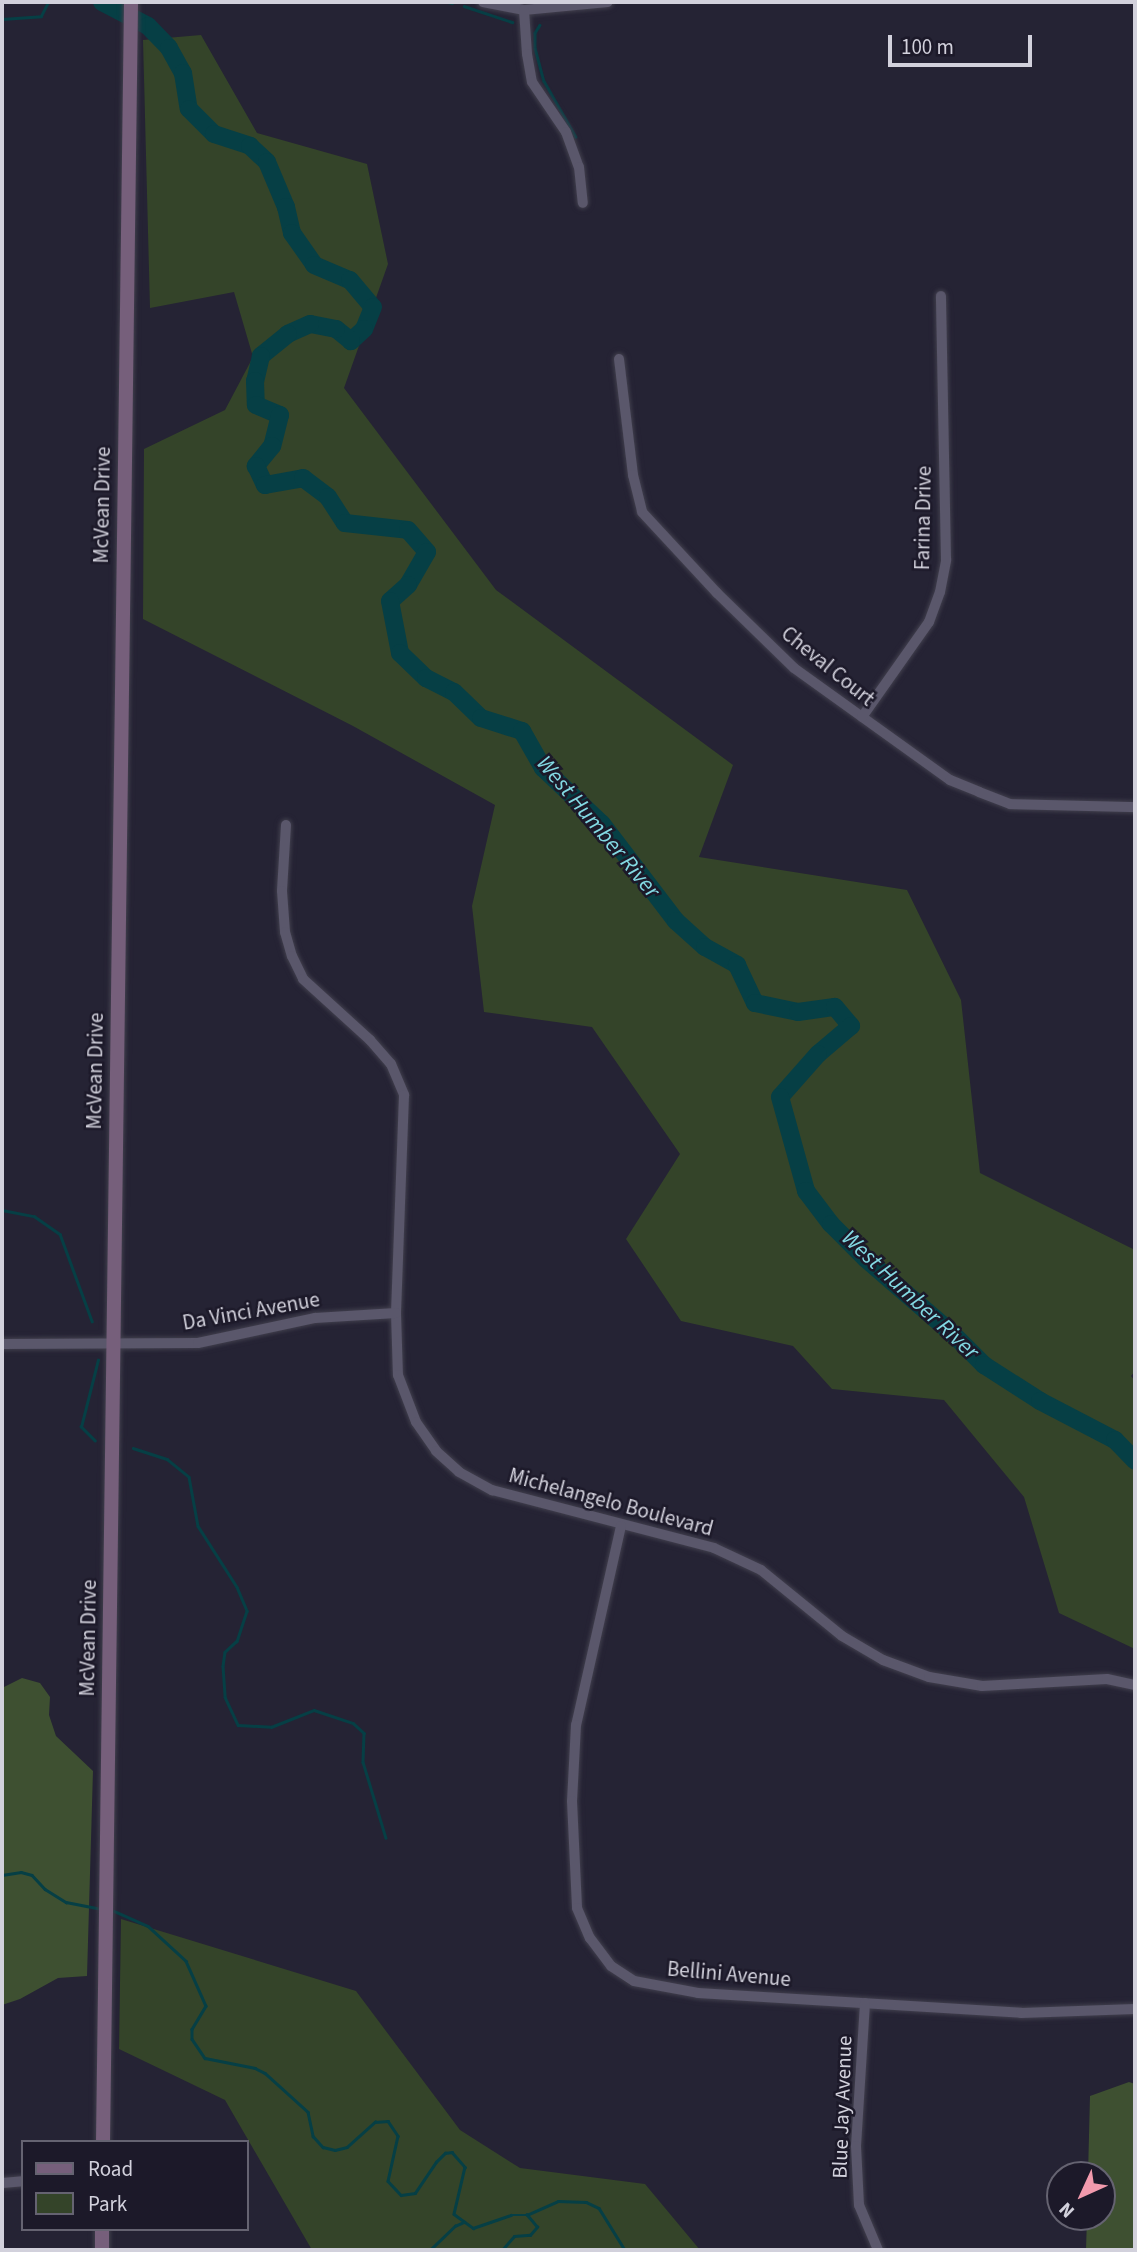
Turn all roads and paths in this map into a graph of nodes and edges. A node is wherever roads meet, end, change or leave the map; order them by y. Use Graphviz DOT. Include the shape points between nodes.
graph roads {
  1 [pos="483,2"];
  2 [pos="608,2"];
  3 [pos="131,3"];
  4 [pos="524,10"];
  5 [pos="583,203"];
  6 [pos="941,296"];
  7 [pos="619,359"];
  8 [pos="862,717"];
  9 [pos="1135,807"];
  10 [pos="286,825"];
  11 [pos="396,1313"];
  12 [pos="2,1344"];
  13 [pos="112,1346"];
  14 [pos="621,1526"];
  15 [pos="1135,1685"];
  16 [pos="865,2003"];
  17 [pos="1135,2008"];
  18 [pos="103,2140"];
  19 [pos="21,2181"];
  20 [pos="2,2183"];
  21 [pos="102,2231"];
  22 [pos="102,2250"];
  23 [pos="878,2250"];
  1 -- 4 [label="street"];
  2 -- 4 [label="street"];
  3 -- 13 [label="main road, McVean Drive"];
  4 -- 5 [label="street" via="532,82 566,131 579,167"];
  6 -- 8 [label="street, Farina Drive" via="946,560 940,592 929,622"];
  7 -- 8 [label="street, Cheval Court" via="642,512 793,668"];
  8 -- 9 [label="street, Cheval Court" via="950,780 1010,804"];
  10 -- 11 [label="street, Michelangelo Boulevard" via="282,891 292,956 303,979 391,1064 404,1096"];
  11 -- 13 [label="street, Da Vinci Avenue" via="315,1318 198,1343"];
  11 -- 14 [label="street, Michelangelo Boulevard" via="402,1390 416,1422 444,1459 492,1490"];
  12 -- 13 [label="street, Da Vinci Avenue"];
  13 -- 18 [label="main road, McVean Drive"];
  14 -- 15 [label="street, Michelangelo Boulevard" via="714,1548 761,1570 842,1636 883,1660 929,1677 982,1686 1107,1679"];
  14 -- 16 [label="street, Bellini Avenue" via="576,1725 574,1870 577,1908 590,1938 611,1966 634,1981 661,1989"];
  16 -- 17 [label="street, Bellini Avenue" via="1021,2013"];
  16 -- 23 [label="street, Blue Jay Avenue" via="857,2170 859,2205"];
  19 -- 20 [label="street"];
  21 -- 22 [label="main road"];
}
